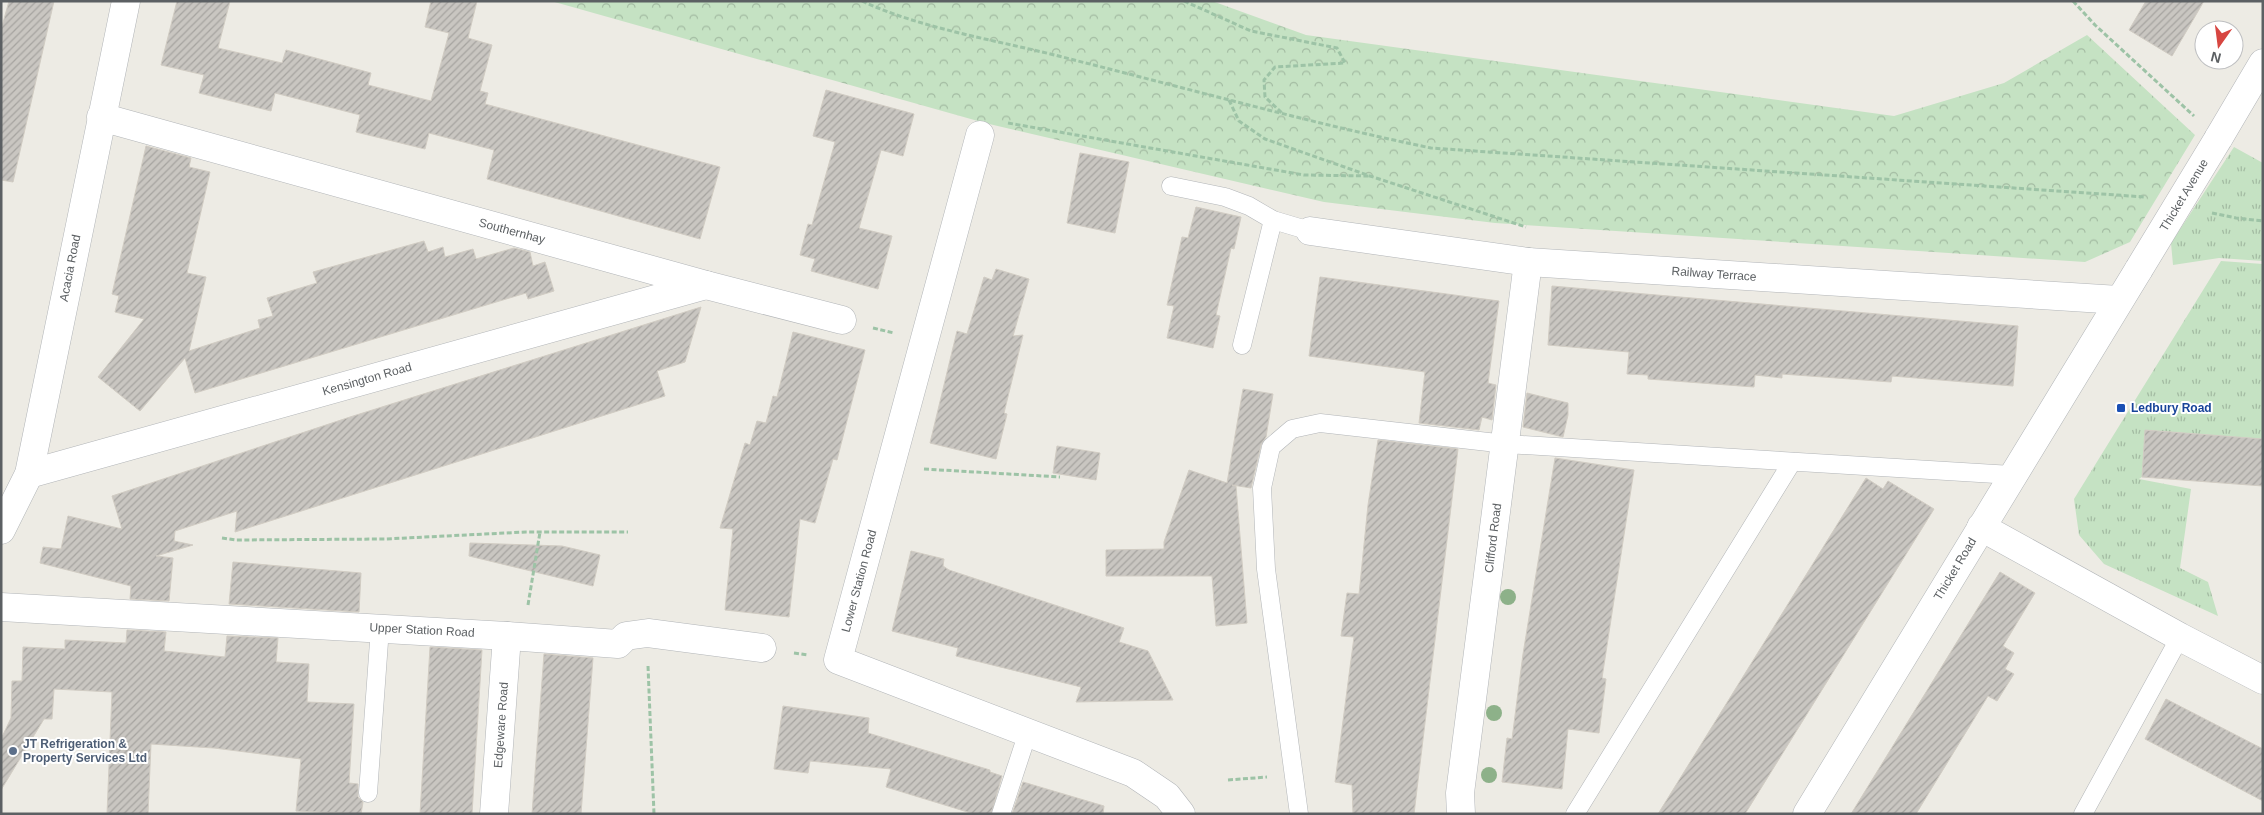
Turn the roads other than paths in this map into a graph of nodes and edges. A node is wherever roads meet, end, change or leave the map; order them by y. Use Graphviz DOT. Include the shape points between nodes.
graph roads {
  1 [pos="126,1"];
  2 [pos="2263,63"];
  3 [pos="101,117"];
  4 [pos="980,135"];
  5 [pos="1171,186"];
  6 [pos="1273,220"];
  7 [pos="1310,231"];
  8 [pos="1528,262"];
  9 [pos="706,285"];
  10 [pos="2119,300"];
  11 [pos="842,320"];
  12 [pos="2104,326"];
  13 [pos="1242,345"];
  14 [pos="1506,444"];
  15 [pos="1792,462"];
  16 [pos="29,474"];
  17 [pos="2012,475"];
  18 [pos="1981,527"];
  19 [pos="1,530"];
  20 [pos="1,607"];
  21 [pos="380,628"];
  22 [pos="515,636"];
  23 [pos="2180,637"];
  24 [pos="762,648"];
  25 [pos="2263,680"];
  26 [pos="1028,732"];
  27 [pos="368,793"];
  28 [pos="494,814"];
  29 [pos="1001,814"];
  30 [pos="1181,814"];
  31 [pos="1299,814"];
  32 [pos="1461,814"];
  33 [pos="1575,814"];
  34 [pos="1807,814"];
  35 [pos="2083,814"];
  1 -- 3 [label="street, Acacia Road"];
  2 -- 10 [label="street, Thicket Avenue, bridge"];
  3 -- 9 [label="street, Southernhay"];
  3 -- 16 [label="street, Acacia Road"];
  4 -- 26 [label="street, Lower Station Road" via="838,660"];
  5 -- 6 [label="lane" via="1225,197"];
  6 -- 7 [label="lane"];
  6 -- 13 [label="lane"];
  7 -- 8 [label="street, Railway Terrace"];
  8 -- 10 [label="street, Railway Terrace"];
  8 -- 14 [label="street, Clifford Road"];
  9 -- 11 [label="street, Southernhay"];
  9 -- 16 [label="street, Kensington Road"];
  10 -- 12 [label="street, Thicket Avenue"];
  12 -- 17 [label="street, Thicket Road"];
  14 -- 15 [label="lane"];
  14 -- 31 [label="lane" via="1320,423 1292,429 1271,447 1262,488 1266,569"];
  14 -- 32 [label="street, Clifford Road" via="1460,793"];
  15 -- 17 [label="lane"];
  15 -- 33 [label="lane"];
  16 -- 19 [label="street, Acacia Road"];
  17 -- 18 [label="street, Thicket Road"];
  18 -- 23 [label="street"];
  18 -- 34 [label="street, Thicket Road"];
  20 -- 21 [label="street, Upper Station Road"];
  21 -- 22 [label="street, Upper Station Road"];
  21 -- 27 [label="lane"];
  22 -- 24 [label="street, Upper Station Road" via="618,644 626,636 646,633"];
  22 -- 28 [label="street, Edgeware Road"];
  23 -- 25 [label="street"];
  23 -- 35 [label="lane"];
  26 -- 29 [label="lane"];
  26 -- 30 [label="street" via="1133,772 1167,796"];
}
